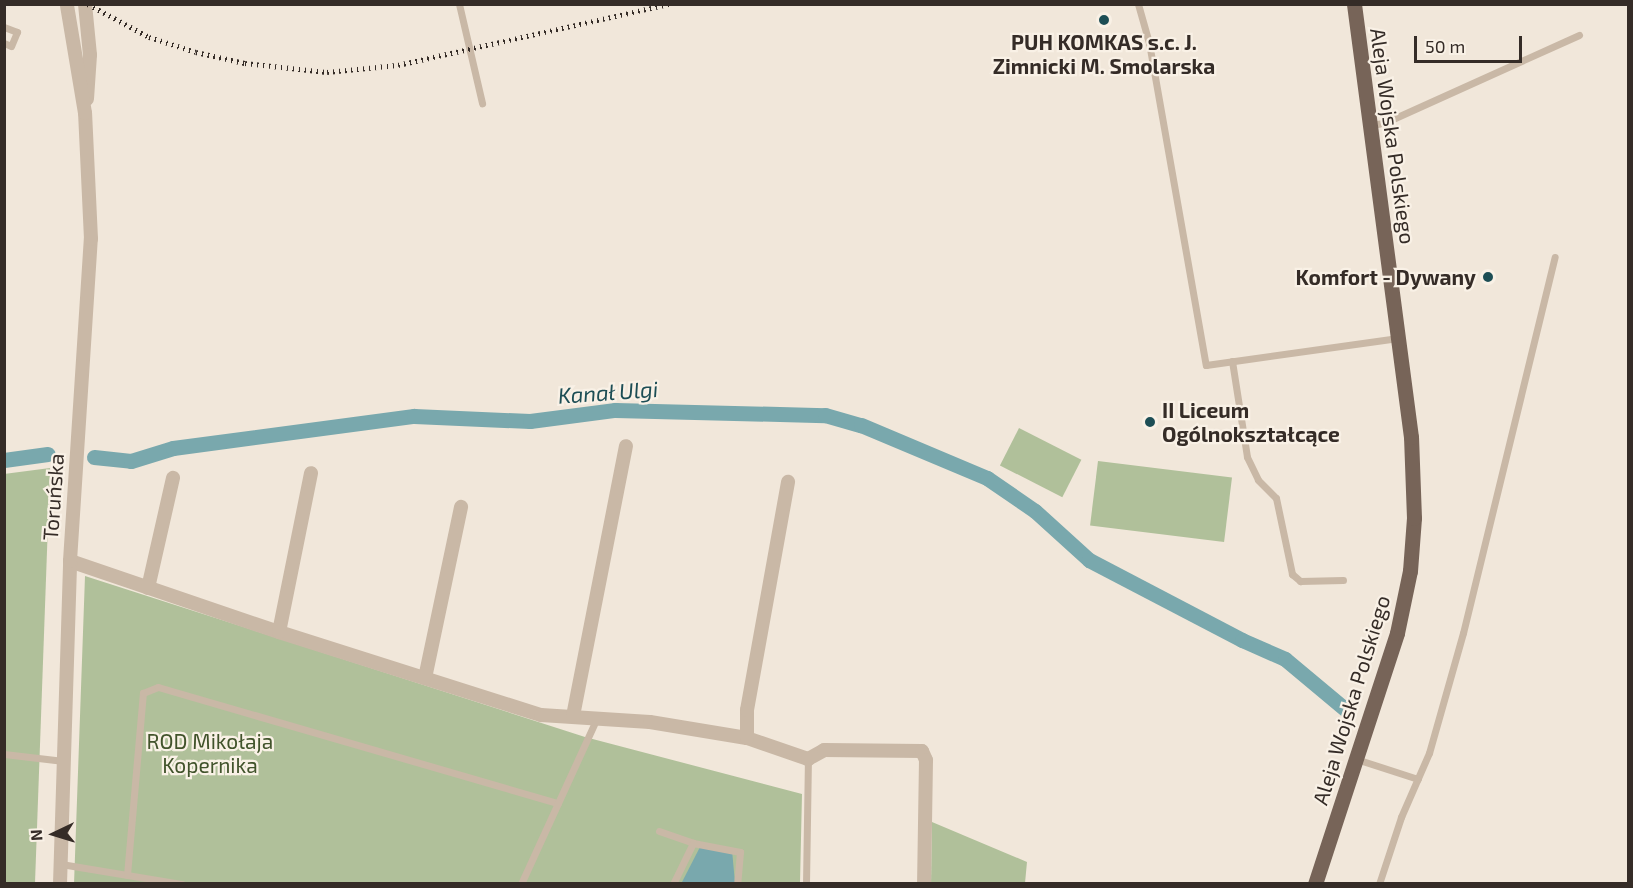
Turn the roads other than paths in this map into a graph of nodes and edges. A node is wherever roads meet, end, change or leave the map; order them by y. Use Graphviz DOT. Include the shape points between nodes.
graph roads {
  1 [pos="85,4"];
  2 [pos="459,4"];
  3 [pos="1138,4"];
  4 [pos="1354,4"];
  5 [pos="70,5"];
  6 [pos="4,27"];
  7 [pos="1578,35"];
  8 [pos="4,43"];
  9 [pos="482,103"];
  10 [pos="85,113"];
  11 [pos="1370,125"];
  12 [pos="1556,257"];
  13 [pos="1398,338"];
  14 [pos="1232,362"];
  15 [pos="626,446"];
  16 [pos="311,473"];
  17 [pos="173,478"];
  18 [pos="788,482"];
  19 [pos="461,507"];
  20 [pos="70,561"];
  21 [pos="1343,580"];
  22 [pos="148,588"];
  23 [pos="279,632"];
  24 [pos="425,678"];
  25 [pos="573,716"];
  26 [pos="597,718"];
  27 [pos="747,738"];
  28 [pos="4,754"];
  29 [pos="808,759"];
  30 [pos="1356,759"];
  31 [pos="64,760"];
  32 [pos="1418,779"];
  33 [pos="558,803"];
  34 [pos="659,831"];
  35 [pos="693,843"];
  36 [pos="61,864"];
  37 [pos="127,875"];
  38 [pos="1318,879"];
  39 [pos="60,884"];
  40 [pos="182,884"];
  41 [pos="521,884"];
  42 [pos="674,884"];
  43 [pos="737,884"];
  44 [pos="806,884"];
  45 [pos="924,884"];
  46 [pos="1379,884"];
  1 -- 10 [label="street, Toruńska" via="90,55"];
  2 -- 9 [label="lane"];
  3 -- 14 [label="lane" via="1149,43 1206,365"];
  4 -- 11 [label="main road, Aleja Wojska Polskiego"];
  5 -- 10 [label="street, Toruńska"];
  6 -- 8 [label="lane" via="17,32 11,46"];
  7 -- 11 [label="lane" via="1384,123"];
  10 -- 20 [label="street, Toruńska" via="91,239"];
  11 -- 13 [label="main road, Aleja Wojska Polskiego"];
  12 -- 32 [label="lane" via="1463,633"];
  13 -- 14 [label="lane"];
  13 -- 30 [label="main road, Aleja Wojska Polskiego" via="1414,472 1412,552 1397,633"];
  14 -- 21 [label="lane" via="1247,457 1258,480 1276,498 1292,574 1300,581"];
  15 -- 25 [label="street"];
  16 -- 23 [label="street"];
  17 -- 22 [label="street"];
  18 -- 27 [label="street" via="747,710"];
  19 -- 24 [label="street"];
  20 -- 22 [label="street"];
  20 -- 31 [label="street, Toruńska"];
  22 -- 23 [label="street"];
  23 -- 24 [label="street"];
  24 -- 25 [label="street" via="541,714"];
  25 -- 26 [label="street"];
  26 -- 27 [label="street" via="650,722"];
  26 -- 33 [label="lane"];
  27 -- 29 [label="street"];
  28 -- 31 [label="lane"];
  29 -- 44 [label="lane"];
  29 -- 45 [label="street" via="824,750 922,751 926,760"];
  30 -- 32 [label="lane"];
  30 -- 38 [label="main road, Aleja Wojska Polskiego"];
  31 -- 36 [label="street, Toruńska"];
  32 -- 46 [label="lane"];
  33 -- 37 [label="lane" via="158,687 143,693"];
  33 -- 41 [label="lane"];
  34 -- 35 [label="lane"];
  35 -- 42 [label="lane"];
  35 -- 43 [label="lane" via="740,852"];
  36 -- 37 [label="lane"];
  36 -- 39 [label="street, Toruńska"];
  37 -- 40 [label="lane"];
}
